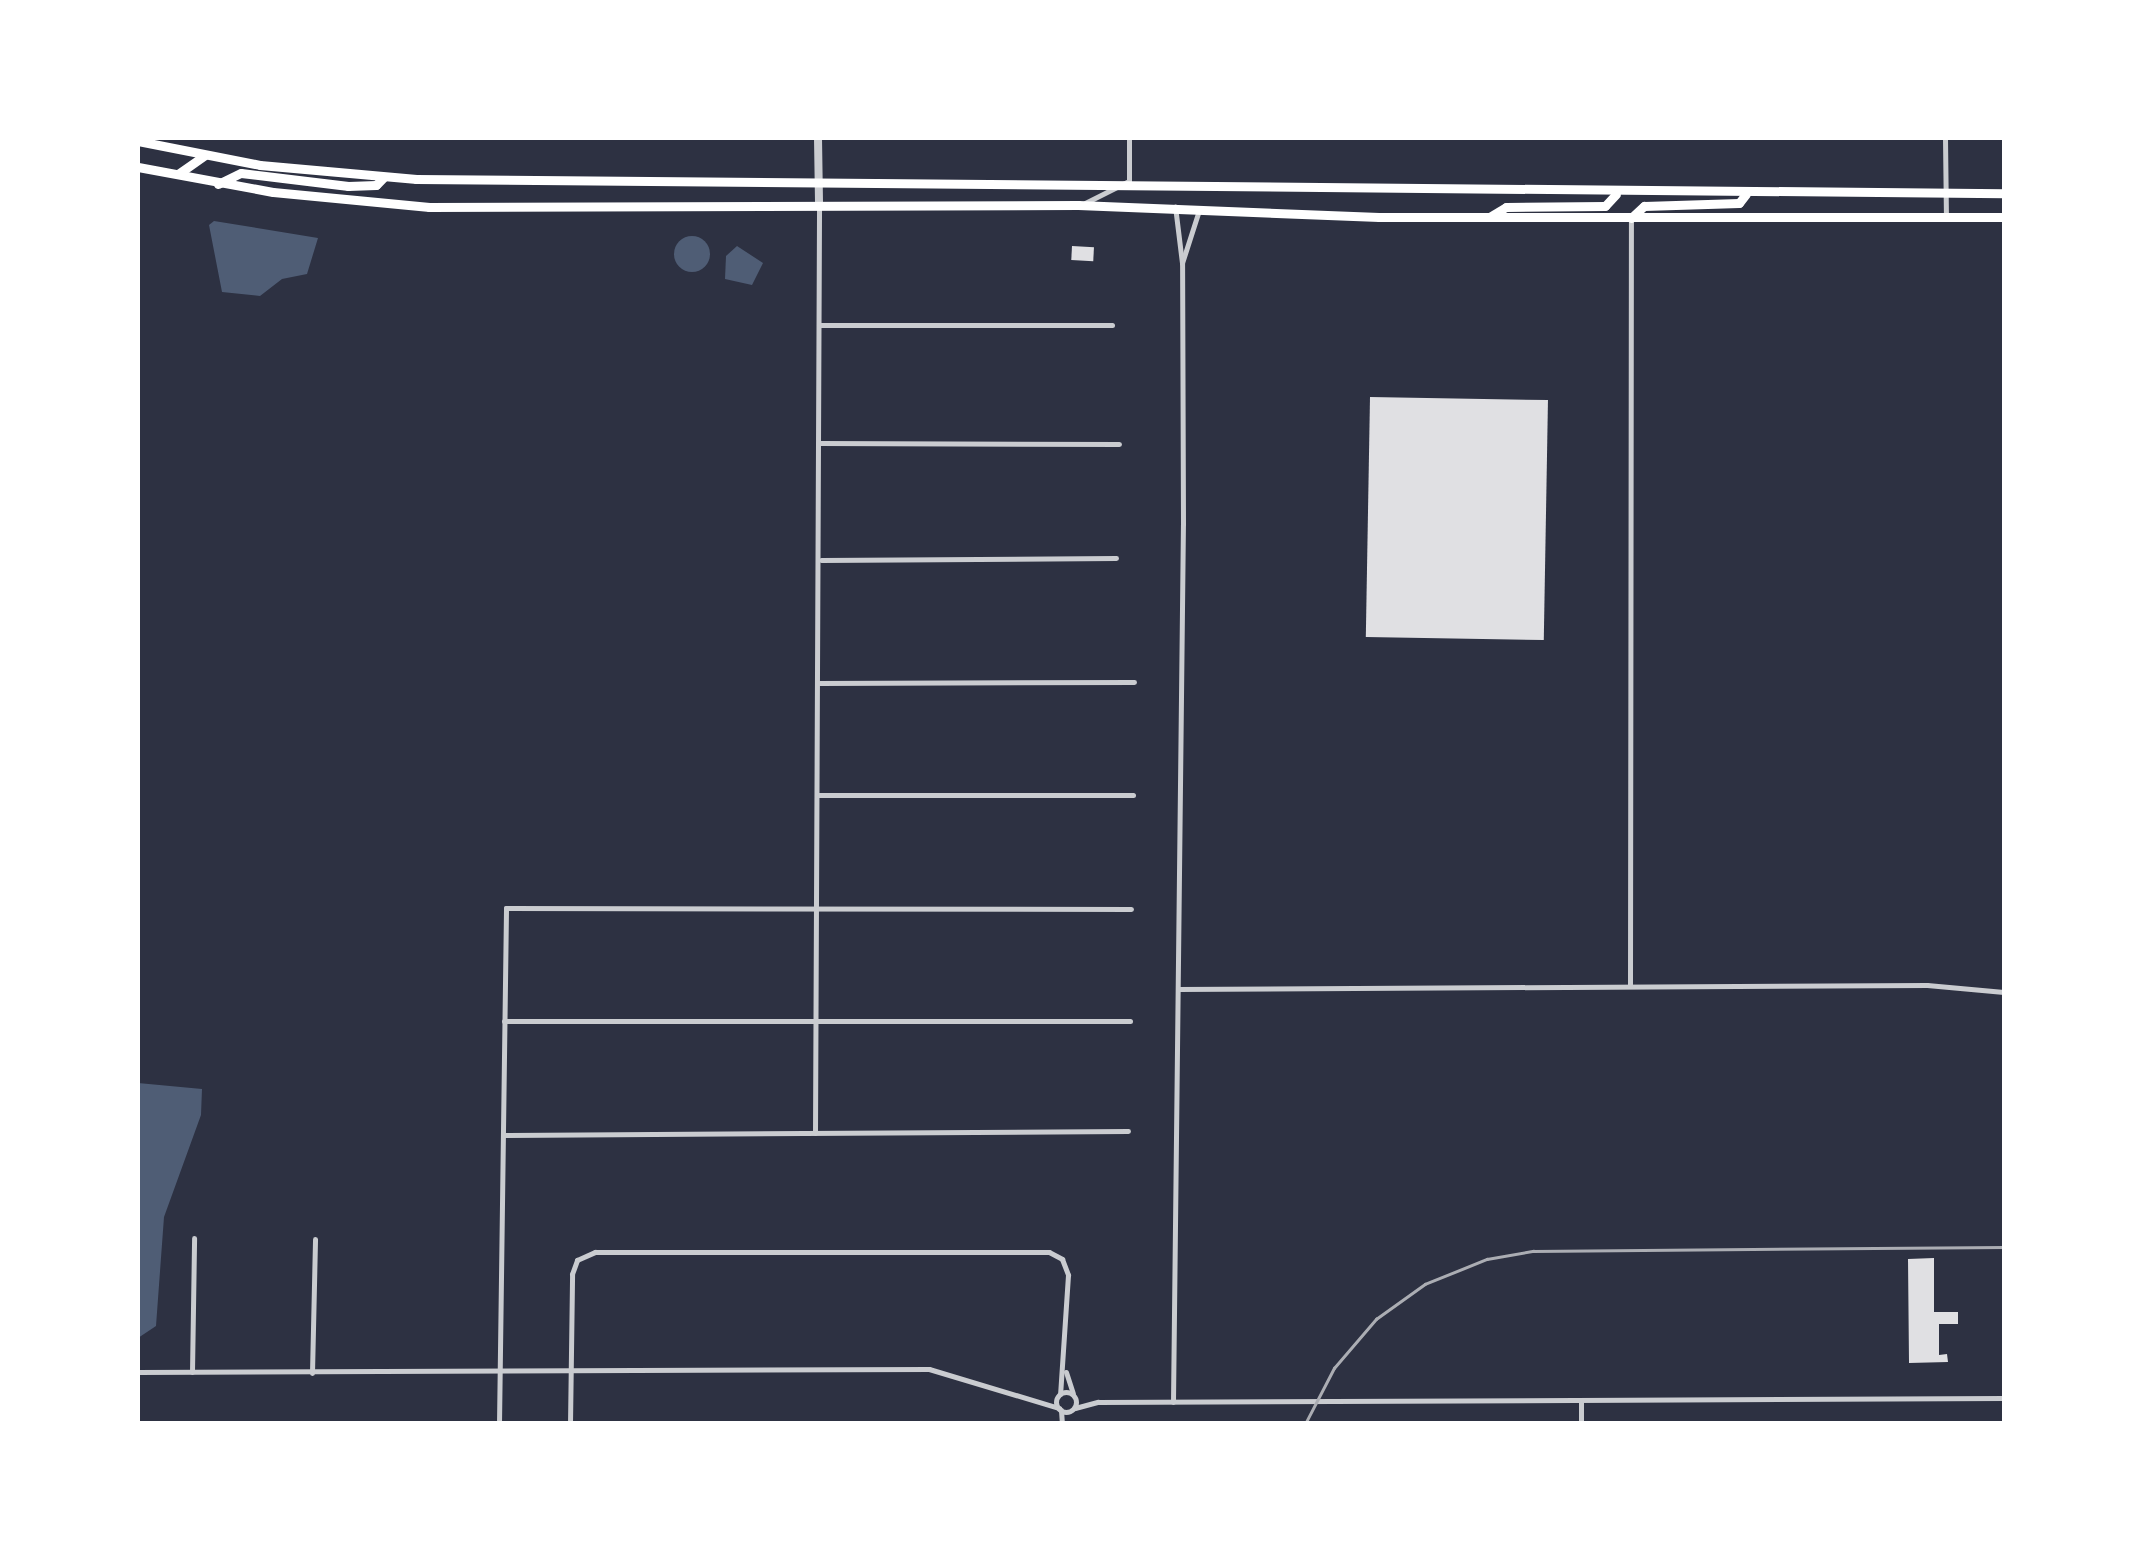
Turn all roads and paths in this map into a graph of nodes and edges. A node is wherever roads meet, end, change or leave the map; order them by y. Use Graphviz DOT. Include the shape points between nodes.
graph roads {
  1 [pos="818,138"];
  2 [pos="1128,138"];
  3 [pos="1945,138"];
  4 [pos="138,141"];
  5 [pos="204,156"];
  6 [pos="138,166"];
  7 [pos="176,175"];
  8 [pos="383,178"];
  9 [pos="818,181"];
  10 [pos="1128,181"];
  11 [pos="217,184"];
  12 [pos="1616,194"];
  13 [pos="1746,194"];
  14 [pos="1946,194"];
  15 [pos="2004,194"];
  16 [pos="819,205"];
  17 [pos="1078,206"];
  18 [pos="1175,206"];
  19 [pos="1201,207"];
  20 [pos="1488,217"];
  21 [pos="1946,217"];
  22 [pos="2004,217"];
  23 [pos="1631,218"];
  24 [pos="1182,262"];
  25 [pos="819,325"];
  26 [pos="1112,325"];
  27 [pos="820,443"];
  28 [pos="1118,444"];
  29 [pos="1116,558"];
  30 [pos="821,560"];
  31 [pos="820,682"];
  32 [pos="1134,682"];
  33 [pos="1133,795"];
  34 [pos="818,796"];
  35 [pos="817,908"];
  36 [pos="1131,908"];
  37 [pos="1630,985"];
  38 [pos="1178,989"];
  39 [pos="2004,992"];
  40 [pos="504,1021"];
  41 [pos="816,1021"];
  42 [pos="1130,1021"];
  43 [pos="1128,1132"];
  44 [pos="815,1133"];
  45 [pos="503,1135"];
  46 [pos="194,1238"];
  47 [pos="315,1239"];
  48 [pos="1066,1369"];
  49 [pos="500,1370"];
  50 [pos="570,1370"];
  51 [pos="138,1372"];
  52 [pos="192,1372"];
  53 [pos="312,1373"];
  54 [pos="1074,1394"];
  55 [pos="1059,1395"];
  56 [pos="2004,1398"];
  57 [pos="1041,1400"];
  58 [pos="1581,1400"];
  59 [pos="1098,1402"];
  60 [pos="1174,1402"];
  61 [pos="1060,1409"];
  62 [pos="1072,1409"];
  63 [pos="499,1424"];
  64 [pos="570,1424"];
  65 [pos="1065,1424"];
  66 [pos="1581,1424"];
  1 -- 9 [label="street"];
  2 -- 10 [label="street"];
  3 -- 14 [label="street"];
  4 -- 5 [label="main road"];
  5 -- 7 [label="main road"];
  5 -- 8 [label="main road"];
  6 -- 7 [label="main road"];
  7 -- 11 [label="main road"];
  8 -- 9 [label="main road"];
  8 -- 11 [label="main road" via="376,186 348,186 241,173"];
  9 -- 10 [label="main road"];
  9 -- 16 [label="street"];
  10 -- 12 [label="main road"];
  10 -- 17 [label="street"];
  11 -- 16 [label="main road" via="430,207"];
  12 -- 13 [label="main road"];
  12 -- 20 [label="main road" via="1605,206 1506,207"];
  13 -- 14 [label="main road"];
  13 -- 23 [label="main road" via="1739,204 1644,206"];
  14 -- 15 [label="main road"];
  14 -- 21 [label="street"];
  16 -- 17 [label="main road"];
  16 -- 25 [label="street"];
  17 -- 18 [label="main road"];
  18 -- 19 [label="main road"];
  18 -- 24 [label="street"];
  19 -- 20 [label="main road"];
  19 -- 24 [label="street"];
  20 -- 23 [label="main road"];
  21 -- 22 [label="main road"];
  21 -- 23 [label="main road"];
  23 -- 37 [label="street"];
  24 -- 38 [label="street"];
  25 -- 26 [label="street"];
  25 -- 27 [label="street"];
  27 -- 28 [label="street"];
  27 -- 30 [label="street"];
  29 -- 30 [label="street"];
  30 -- 31 [label="street"];
  31 -- 32 [label="street"];
  31 -- 34 [label="street"];
  33 -- 34 [label="street"];
  34 -- 35 [label="street"];
  35 -- 36 [label="street"];
  35 -- 40 [label="street" via="506,908"];
  35 -- 41 [label="street"];
  37 -- 38 [label="street"];
  37 -- 39 [label="street" via="1928,985"];
  38 -- 60 [label="street"];
  40 -- 41 [label="street"];
  40 -- 45 [label="street"];
  41 -- 42 [label="street"];
  41 -- 44 [label="street"];
  43 -- 44 [label="street"];
  44 -- 45 [label="street"];
  45 -- 49 [label="street"];
  46 -- 52 [label="street"];
  47 -- 53 [label="street"];
  48 -- 50 [label="street" via="1068,1275 1062,1259 1049,1252 595,1252 577,1260"];
  48 -- 54 [label="street"];
  48 -- 55 [label="street"];
  49 -- 50 [label="street"];
  49 -- 53 [label="street"];
  49 -- 63 [label="street"];
  50 -- 57 [label="street" via="938,1370"];
  50 -- 64 [label="street"];
  51 -- 52 [label="street"];
  52 -- 53 [label="street"];
  54 -- 55 [label="street"];
  54 -- 59 [label="street"];
  54 -- 62 [label="street"];
  55 -- 57 [label="street"];
  55 -- 61 [label="street"];
  56 -- 58 [label="street"];
  57 -- 61 [label="street"];
  58 -- 60 [label="street"];
  58 -- 66 [label="street"];
  59 -- 60 [label="street"];
  59 -- 62 [label="street"];
  61 -- 62 [label="street"];
  61 -- 65 [label="street"];
  62 -- 65 [label="street"];
}
